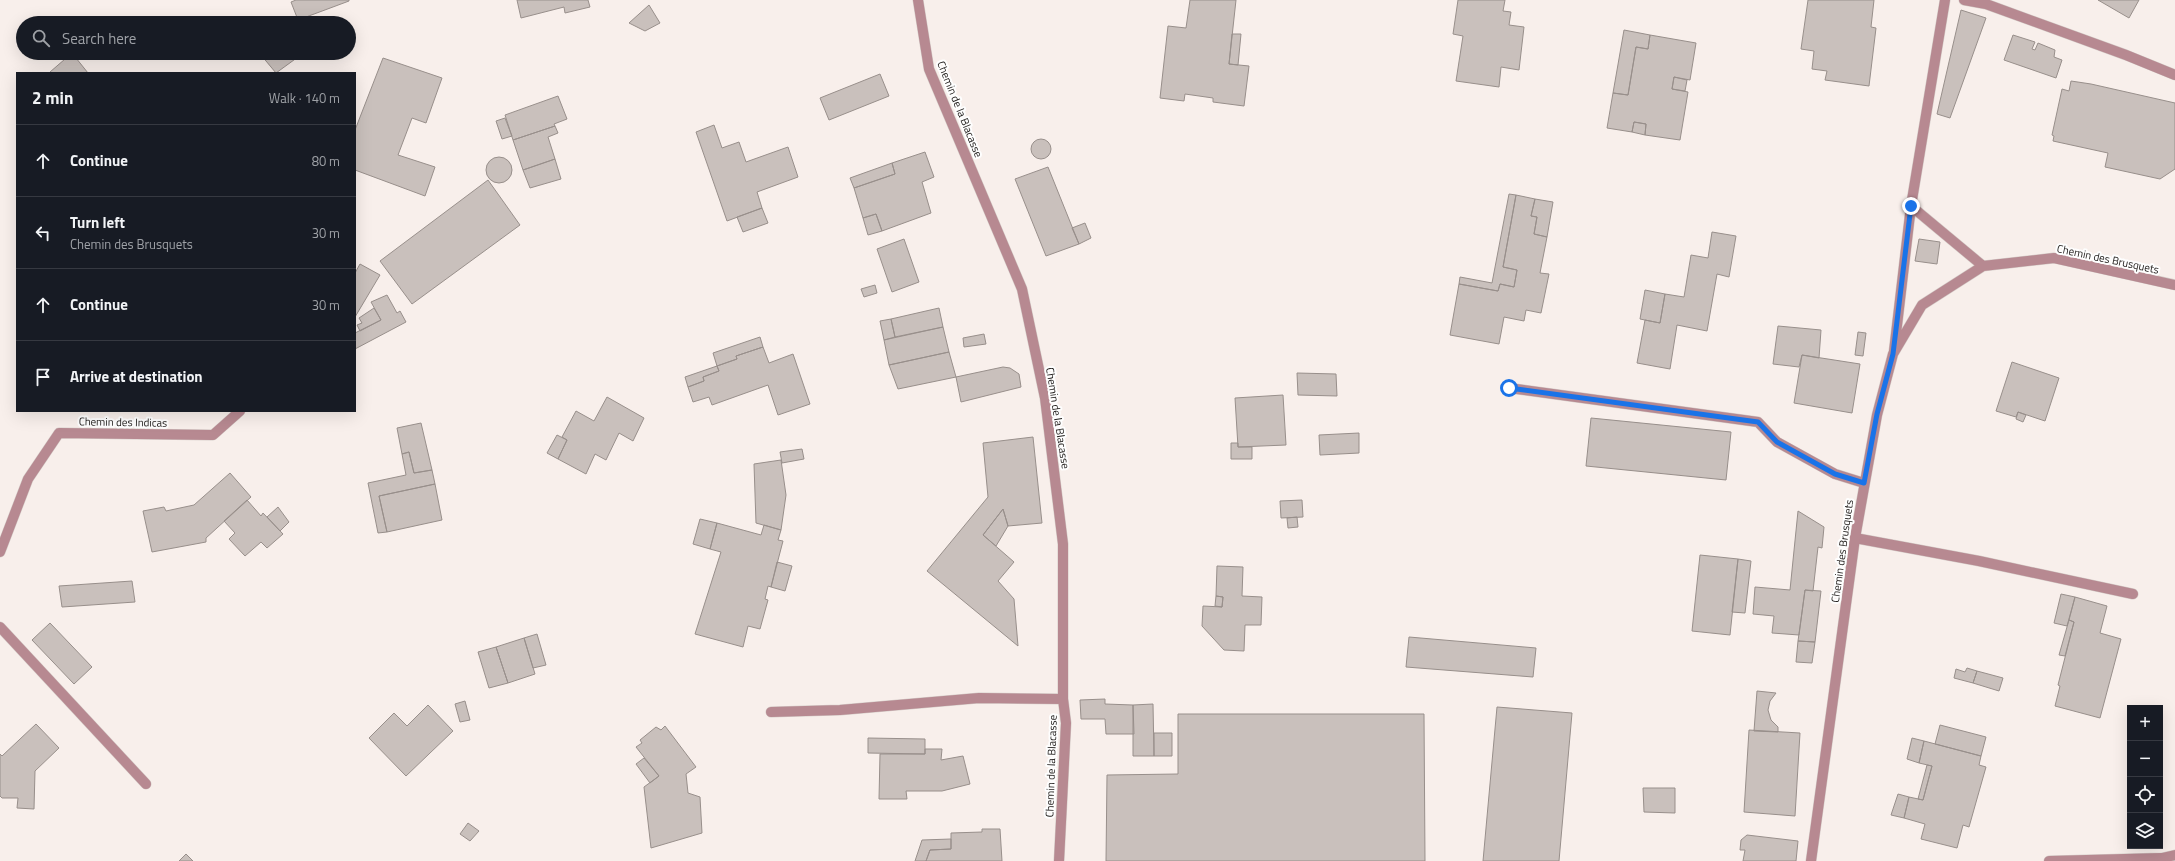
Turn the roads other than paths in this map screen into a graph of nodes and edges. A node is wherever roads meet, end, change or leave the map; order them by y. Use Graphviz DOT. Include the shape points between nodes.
graph roads {
  1 [pos="918,0"];
  2 [pos="1945,0"];
  3 [pos="1964,0"];
  4 [pos="2175,75"];
  5 [pos="1911,206"];
  6 [pos="1983,266"];
  7 [pos="2175,285"];
  8 [pos="1893,354"];
  9 [pos="1509,388"];
  10 [pos="239,412"];
  11 [pos="1864,483"];
  12 [pos="1855,538"];
  13 [pos="0,552"];
  14 [pos="2133,594"];
  15 [pos="0,626"];
  16 [pos="1063,699"];
  17 [pos="771,712"];
  18 [pos="146,784"];
  19 [pos="2175,855"];
  20 [pos="1059,861"];
  21 [pos="1811,861"];
  22 [pos="2048,861"];
  1 -- 16 [label="street, Chemin de la Blacasse" via="929,69 1022,289 1045,398 1063,544"];
  2 -- 5 [label="street"];
  3 -- 4 [label="street" via="1986,4 2126,54"];
  5 -- 6 [label="street"];
  5 -- 8 [label="street"];
  6 -- 7 [label="street, Chemin des Brusquets" via="2054,258"];
  6 -- 8 [label="street, Chemin des Brusquets" via="1922,305"];
  8 -- 11 [label="street, Chemin des Brusquets" via="1877,414"];
  9 -- 11 [label="street" via="1758,422 1777,442 1835,474"];
  10 -- 13 [label="street, Chemin des Indicas" via="213,435 59,433 28,479"];
  11 -- 12 [label="street, Chemin des Brusquets"];
  12 -- 14 [label="street"];
  12 -- 21 [label="street, Chemin des Brusquets"];
  15 -- 18 [label="street"];
  16 -- 17 [label="street" via="979,698 840,710"];
  16 -- 20 [label="street, Chemin de la Blacasse" via="1066,723"];
  19 -- 22 [label="street" via="2162,858"];
}
